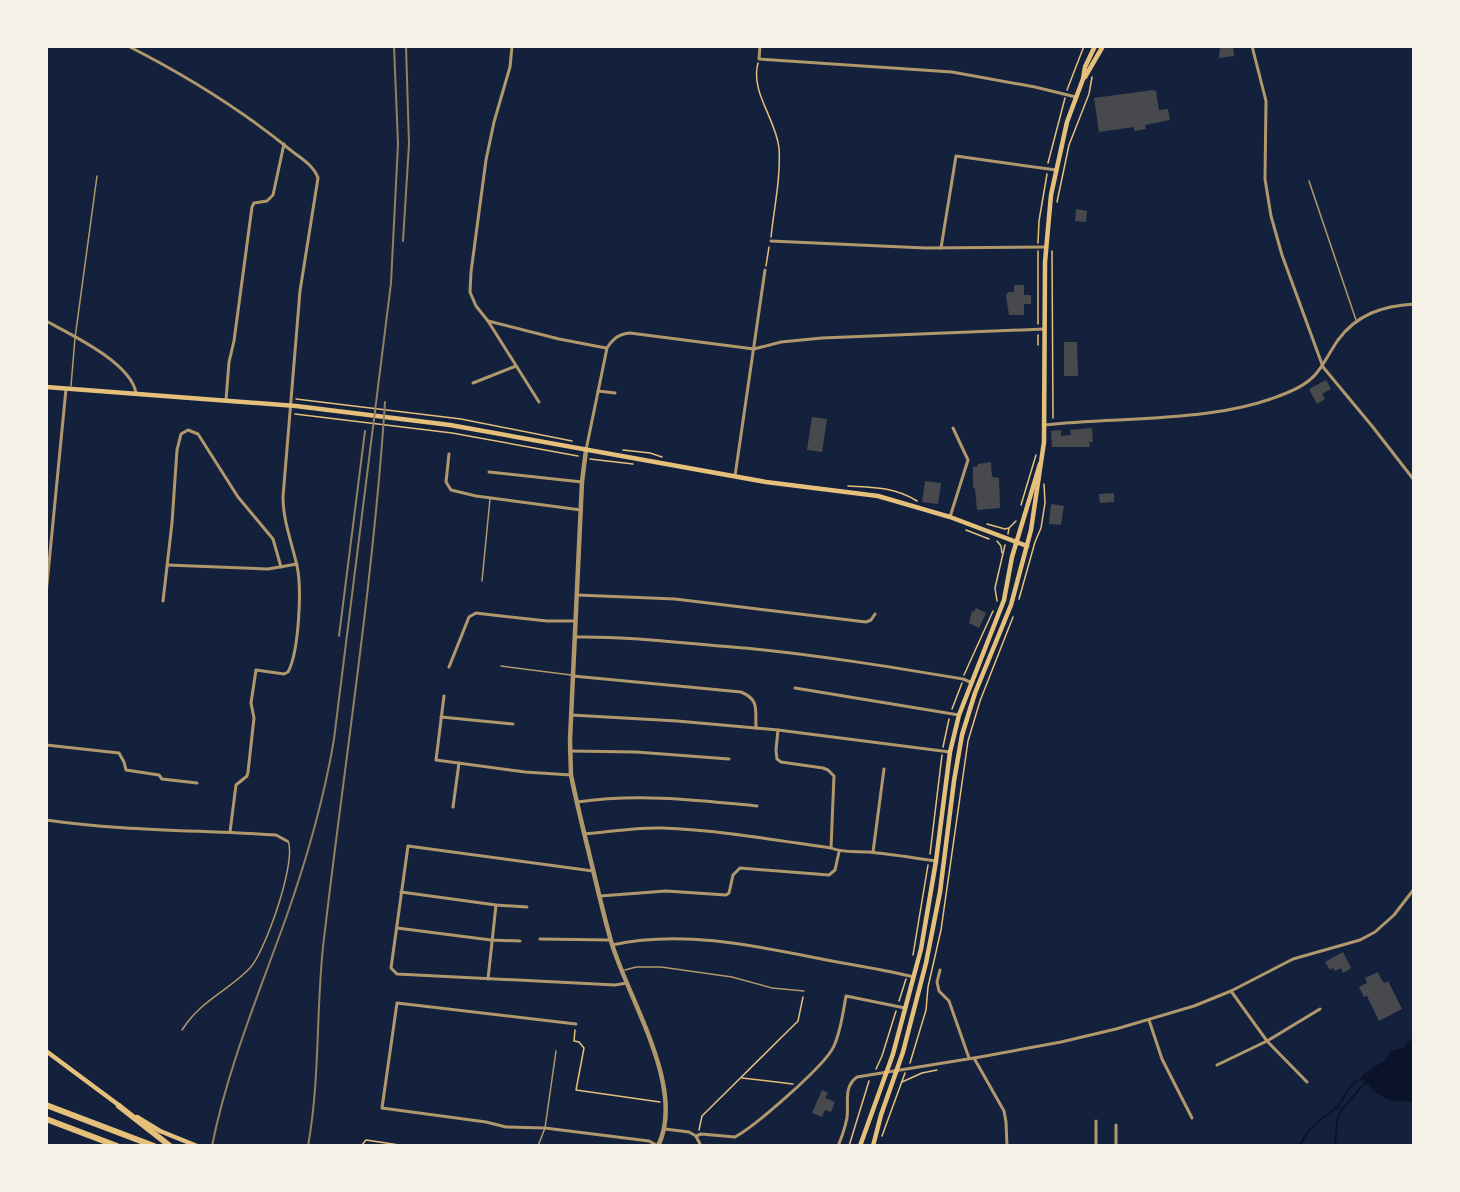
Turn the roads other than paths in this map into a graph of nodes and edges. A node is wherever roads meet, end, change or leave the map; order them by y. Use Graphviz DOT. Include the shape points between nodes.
graph roads {
  1 [pos="128,46"];
  2 [pos="512,46"];
  3 [pos="760,46"];
  4 [pos="1095,46"];
  5 [pos="1103,46"];
  6 [pos="1252,46"];
  7 [pos="1083,79"];
  8 [pos="1076,97"];
  9 [pos="284,144"];
  10 [pos="1056,170"];
  11 [pos="97,176"];
  12 [pos="1309,181"];
  13 [pos="771,241"];
  14 [pos="1045,247"];
  15 [pos="941,248"];
  16 [pos="765,270"];
  17 [pos="1413,304"];
  18 [pos="46,321"];
  19 [pos="489,321"];
  20 [pos="1356,321"];
  21 [pos="1045,329"];
  22 [pos="75,338"];
  23 [pos="607,348"];
  24 [pos="754,349"];
  25 [pos="516,366"];
  26 [pos="1323,367"];
  27 [pos="473,383"];
  28 [pos="46,387"];
  29 [pos="68,388"];
  30 [pos="598,391"];
  31 [pos="136,393"];
  32 [pos="615,393"];
  33 [pos="226,400"];
  34 [pos="539,402"];
  35 [pos="291,405"];
  36 [pos="1044,425"];
  37 [pos="953,428"];
  38 [pos="586,450"];
  39 [pos="449,454"];
  40 [pos="1042,456"];
  41 [pos="489,472"];
  42 [pos="735,476"];
  43 [pos="1413,480"];
  44 [pos="582,482"];
  45 [pos="490,498"];
  46 [pos="581,510"];
  47 [pos="950,517"];
  48 [pos="1017,542"];
  49 [pos="1027,546"];
  50 [pos="297,564"];
  51 [pos="167,565"];
  52 [pos="281,567"];
  53 [pos="482,581"];
  54 [pos="46,594"];
  55 [pos="577,594"];
  56 [pos="163,601"];
  57 [pos="875,614"];
  58 [pos="576,621"];
  59 [pos="575,637"];
  60 [pos="501,666"];
  61 [pos="449,667"];
  62 [pos="573,676"];
  63 [pos="970,682"];
  64 [pos="795,688"];
  65 [pos="444,696"];
  66 [pos="571,715"];
  67 [pos="959,715"];
  68 [pos="441,717"];
  69 [pos="513,724"];
  70 [pos="756,728"];
  71 [pos="778,730"];
  72 [pos="46,745"];
  73 [pos="570,751"];
  74 [pos="950,752"];
  75 [pos="729,759"];
  76 [pos="459,763"];
  77 [pos="884,769"];
  78 [pos="571,775"];
  79 [pos="197,783"];
  80 [pos="577,802"];
  81 [pos="757,806"];
  82 [pos="453,807"];
  83 [pos="46,820"];
  84 [pos="230,832"];
  85 [pos="584,834"];
  86 [pos="287,840"];
  87 [pos="831,849"];
  88 [pos="839,852"];
  89 [pos="873,852"];
  90 [pos="936,861"];
  91 [pos="593,870"];
  92 [pos="1413,889"];
  93 [pos="401,892"];
  94 [pos="600,896"];
  95 [pos="496,905"];
  96 [pos="527,907"];
  97 [pos="397,928"];
  98 [pos="540,939"];
  99 [pos="491,940"];
  100 [pos="520,941"];
  101 [pos="611,942"];
  102 [pos="940,970"];
  103 [pos="621,971"];
  104 [pos="914,977"];
  105 [pos="488,979"];
  106 [pos="627,983"];
  107 [pos="1231,991"];
  108 [pos="804,992"];
  109 [pos="906,1009"];
  110 [pos="1320,1010"];
  111 [pos="1149,1020"];
  112 [pos="576,1024"];
  113 [pos="182,1030"];
  114 [pos="1268,1041"];
  115 [pos="46,1051"];
  116 [pos="556,1051"];
  117 [pos="971,1058"];
  118 [pos="1217,1065"];
  119 [pos="897,1070"];
  120 [pos="886,1071"];
  121 [pos="1307,1082"];
  122 [pos="46,1105"];
  123 [pos="119,1106"];
  124 [pos="1192,1118"];
  125 [pos="46,1119"];
  126 [pos="1096,1121"];
  127 [pos="1116,1125"];
  128 [pos="545,1128"];
  129 [pos="665,1129"];
  130 [pos="696,1136"];
  131 [pos="117,1146"];
  132 [pos="154,1146"];
  133 [pos="170,1146"];
  134 [pos="196,1146"];
  135 [pos="538,1146"];
  136 [pos="658,1146"];
  137 [pos="701,1146"];
  138 [pos="838,1146"];
  139 [pos="861,1146"];
  140 [pos="873,1146"];
  141 [pos="1007,1146"];
  142 [pos="1096,1146"];
  143 [pos="1116,1146"];
  1 -- 9 [label="street" via="196,84"];
  2 -- 19 [label="street" via="486,160 471,272 470,292"];
  3 -- 8 [label="street" via="759,59 943,71"];
  4 -- 7 [label="main road"];
  5 -- 7 [label="main road"];
  6 -- 26 [label="street" via="1266,101 1265,180 1271,216"];
  7 -- 8 [label="main road"];
  8 -- 10 [label="main road"];
  9 -- 33 [label="street" via="273,195 263,203 254,203 250,212"];
  9 -- 35 [label="street" via="318,178 303,267"];
  10 -- 14 [label="main road"];
  10 -- 15 [label="street" via="956,156"];
  11 -- 22 [label="lane"];
  12 -- 20 [label="lane"];
  13 -- 15 [label="street"];
  14 -- 15 [label="street"];
  14 -- 21 [label="main road"];
  16 -- 24 [label="street"];
  17 -- 20 [label="street" via="1385,307"];
  18 -- 22 [label="street"];
  19 -- 23 [label="street"];
  19 -- 25 [label="street"];
  20 -- 26 [label="street" via="1338,340"];
  21 -- 24 [label="street" via="822,339"];
  21 -- 36 [label="main road"];
  22 -- 29 [label="lane"];
  22 -- 31 [label="street" via="126,374"];
  23 -- 24 [label="street" via="616,337 630,333"];
  23 -- 30 [label="street"];
  24 -- 42 [label="street"];
  25 -- 27 [label="street"];
  25 -- 34 [label="street"];
  26 -- 36 [label="street" via="1295,390 1238,407 1143,419"];
  26 -- 43 [label="street"];
  28 -- 29 [label="main road"];
  29 -- 31 [label="main road"];
  29 -- 54 [label="street"];
  30 -- 32 [label="street"];
  30 -- 38 [label="street"];
  31 -- 33 [label="main road"];
  33 -- 35 [label="main road"];
  35 -- 38 [label="main road" via="450,424"];
  35 -- 50 [label="street" via="283,503"];
  36 -- 40 [label="main road"];
  37 -- 47 [label="street" via="968,460"];
  38 -- 42 [label="main road"];
  38 -- 44 [label="street"];
  39 -- 45 [label="street" via="447,487"];
  40 -- 48 [label="main road"];
  40 -- 49 [label="main road"];
  41 -- 44 [label="street"];
  42 -- 47 [label="main road" via="864,493"];
  44 -- 46 [label="street"];
  45 -- 46 [label="street"];
  45 -- 53 [label="lane"];
  46 -- 55 [label="street"];
  47 -- 48 [label="main road"];
  48 -- 49 [label="main road"];
  48 -- 63 [label="main road" via="1001,608"];
  49 -- 119 [label="main road" via="1011,605 962,735 933,928"];
  50 -- 52 [label="street"];
  50 -- 84 [label="street" via="300,578 293,660 284,674 256,670 248,772 236,785"];
  51 -- 52 [label="street"];
  51 -- 52 [label="street" via="177,450 181,434 192,430 238,497 273,539"];
  51 -- 56 [label="street"];
  55 -- 57 [label="street" via="675,600 866,622"];
  55 -- 58 [label="street"];
  58 -- 59 [label="street"];
  58 -- 61 [label="street" via="473,614"];
  59 -- 62 [label="street"];
  59 -- 63 [label="street" via="669,640 773,650"];
  60 -- 62 [label="lane"];
  62 -- 66 [label="street"];
  62 -- 70 [label="street" via="741,692 751,696 755,704"];
  63 -- 67 [label="main road"];
  64 -- 67 [label="street"];
  65 -- 68 [label="street"];
  66 -- 70 [label="street"];
  66 -- 73 [label="street"];
  67 -- 74 [label="main road"];
  68 -- 69 [label="street"];
  68 -- 76 [label="street" via="436,760"];
  70 -- 71 [label="street"];
  71 -- 74 [label="street"];
  71 -- 87 [label="street" via="777,759 823,768 834,776"];
  72 -- 79 [label="street" via="119,753 126,770"];
  73 -- 75 [label="street"];
  73 -- 78 [label="street"];
  74 -- 90 [label="main road"];
  76 -- 78 [label="street"];
  76 -- 82 [label="street"];
  77 -- 89 [label="street"];
  78 -- 80 [label="street"];
  80 -- 81 [label="street" via="633,796"];
  80 -- 85 [label="street"];
  83 -- 84 [label="street" via="116,828"];
  84 -- 86 [label="street" via="276,835"];
  85 -- 87 [label="street" via="682,829"];
  85 -- 91 [label="street"];
  86 -- 113 [label="lane" via="290,856 285,879 257,959 200,1007"];
  87 -- 88 [label="street"];
  88 -- 89 [label="street"];
  88 -- 94 [label="street" via="836,870 829,876 740,868 726,895 666,891"];
  89 -- 90 [label="street"];
  90 -- 104 [label="main road"];
  91 -- 93 [label="street" via="408,846"];
  91 -- 94 [label="street"];
  92 -- 107 [label="street" via="1394,915 1360,940 1293,959"];
  93 -- 95 [label="street"];
  93 -- 97 [label="street"];
  94 -- 101 [label="street"];
  95 -- 96 [label="street"];
  95 -- 99 [label="street"];
  97 -- 99 [label="street"];
  97 -- 105 [label="street" via="391,968 394,973"];
  98 -- 101 [label="street"];
  99 -- 100 [label="street"];
  99 -- 105 [label="street"];
  101 -- 103 [label="street"];
  101 -- 104 [label="street" via="665,939 734,944"];
  102 -- 117 [label="street" via="939,991 949,1000"];
  103 -- 106 [label="street"];
  103 -- 108 [label="lane" via="661,968 732,976 772,988"];
  104 -- 109 [label="main road"];
  105 -- 106 [label="street"];
  106 -- 129 [label="street" via="660,1077 666,1105"];
  107 -- 111 [label="street"];
  107 -- 114 [label="street"];
  109 -- 120 [label="main road"];
  109 -- 130 [label="street" via="846,996 833,1047 819,1066 735,1137"];
  110 -- 114 [label="street"];
  111 -- 117 [label="street" via="1061,1042"];
  111 -- 124 [label="street" via="1162,1059"];
  112 -- 128 [label="street" via="397,1003 382,1108 506,1128"];
  114 -- 118 [label="street"];
  114 -- 121 [label="street"];
  115 -- 123 [label="main road"];
  116 -- 128 [label="lane"];
  117 -- 119 [label="street"];
  117 -- 141 [label="street" via="1004,1111"];
  119 -- 120 [label="street"];
  119 -- 140 [label="main road"];
  120 -- 138 [label="street" via="853,1080 848,1092 847,1120"];
  120 -- 139 [label="main road"];
  122 -- 132 [label="highway"];
  123 -- 133 [label="highway"];
  123 -- 134 [label="main road" via="160,1131"];
  125 -- 131 [label="highway"];
  126 -- 142 [label="street"];
  127 -- 143 [label="street"];
  128 -- 135 [label="lane"];
  128 -- 136 [label="street" via="649,1141"];
  129 -- 130 [label="street"];
  129 -- 136 [label="street"];
  130 -- 137 [label="street"];
}
